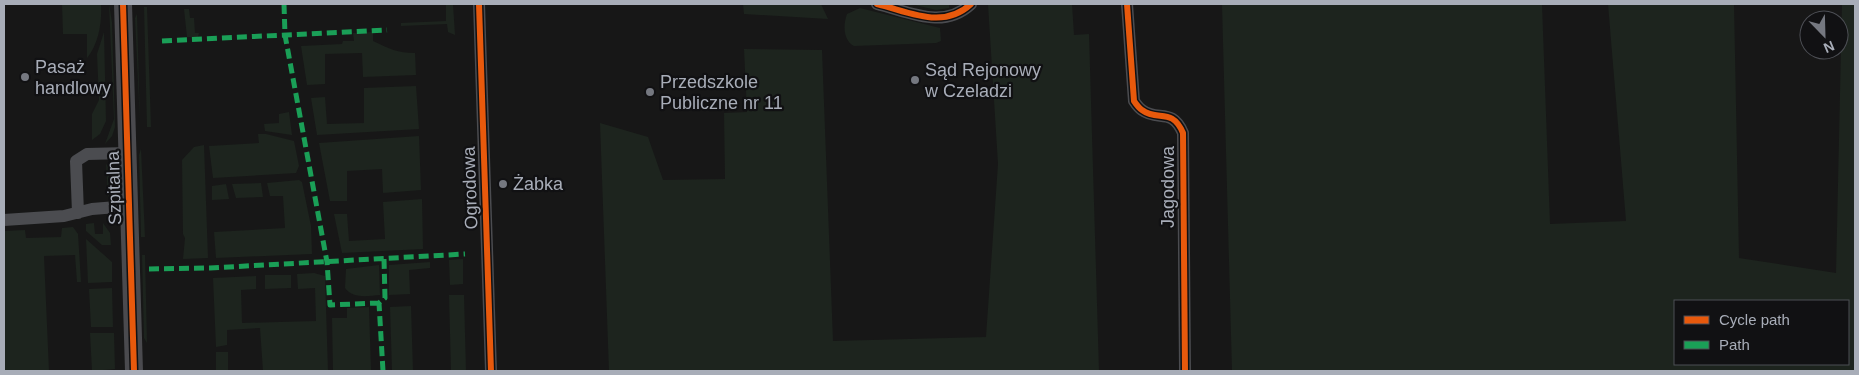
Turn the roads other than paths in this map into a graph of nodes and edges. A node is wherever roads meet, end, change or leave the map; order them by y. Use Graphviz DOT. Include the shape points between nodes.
graph roads {
  1 [pos="123,4"];
  2 [pos="479,4"];
  3 [pos="877,4"];
  4 [pos="971,4"];
  5 [pos="1127,4"];
  6 [pos="128,153"];
  7 [pos="129,206"];
  8 [pos="78,213"];
  9 [pos="4,220"];
  10 [pos="134,371"];
  11 [pos="492,371"];
  12 [pos="1185,371"];
  1 -- 6 [label="street, Szpitalna"];
  2 -- 11 [label="street, Ogrodowa"];
  3 -- 4 [label="street" via="932,18 947,18"];
  5 -- 12 [label="street, Jagodowa" via="1134,101 1143,111 1171,117 1183,133"];
  6 -- 7 [label="street, Szpitalna"];
  6 -- 8 [label="street" via="88,154 76,162"];
  7 -- 8 [label="street" via="92,208"];
  7 -- 10 [label="street, Szpitalna"];
  8 -- 9 [label="street"];
}
